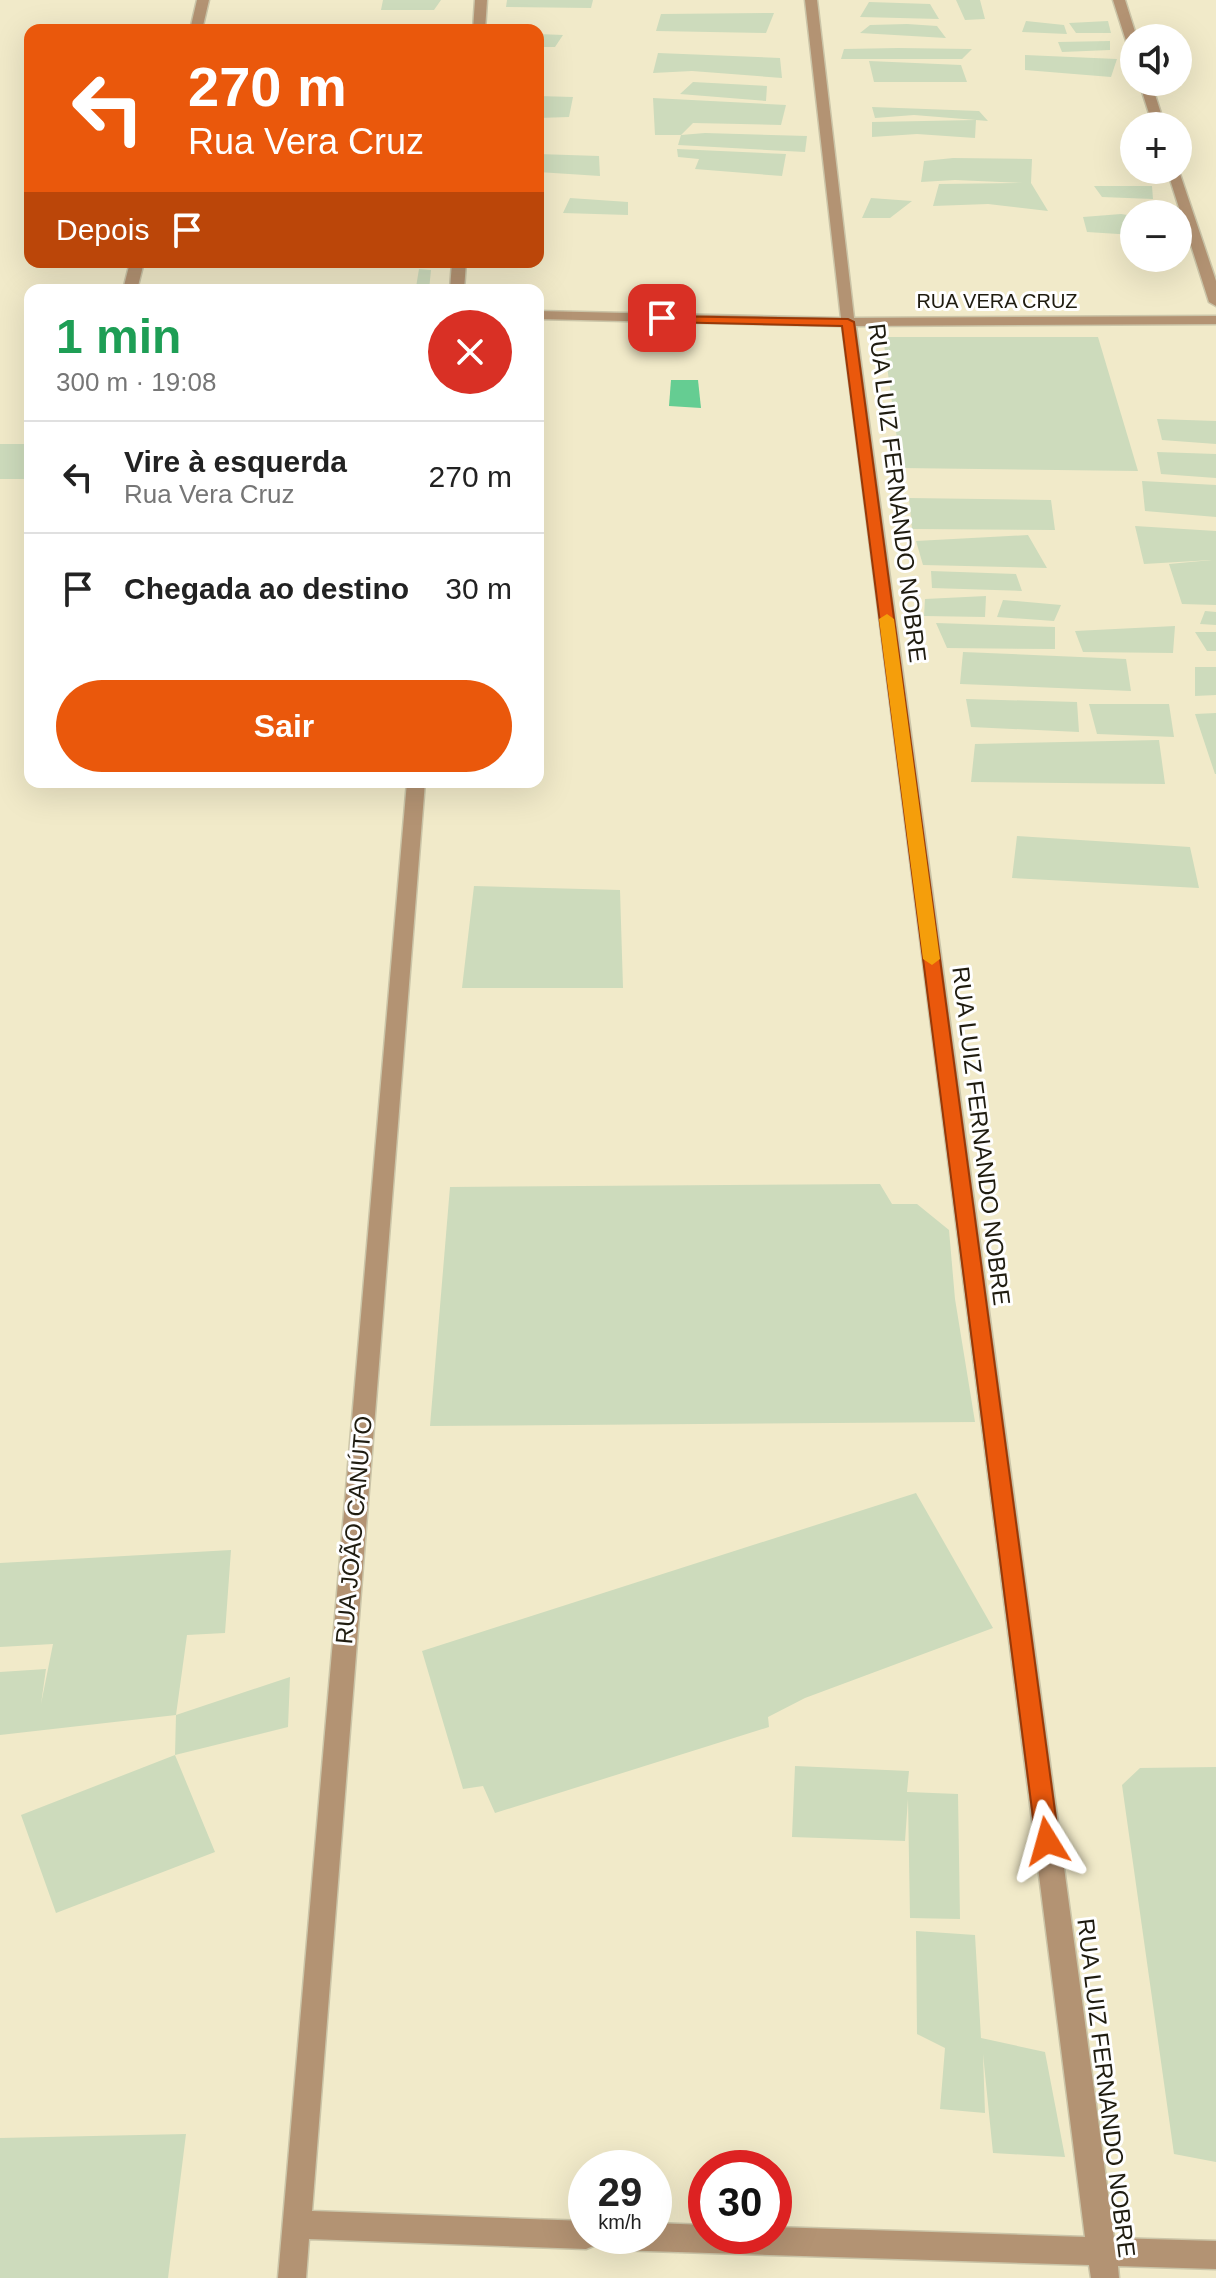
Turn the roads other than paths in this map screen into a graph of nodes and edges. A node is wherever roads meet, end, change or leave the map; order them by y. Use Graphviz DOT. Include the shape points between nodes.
graph roads {
  1 [pos="203,0"];
  2 [pos="481,0"];
  3 [pos="811,0"];
  4 [pos="1119,0"];
  5 [pos="197,24"];
  6 [pos="479,24"];
  7 [pos="1127,24"];
  8 [pos="1178,184"];
  9 [pos="1216,302"];
  10 [pos="544,315"];
  11 [pos="1216,320"];
  12 [pos="848,322"];
  13 [pos="416,788"];
  14 [pos="297,2225"];
  15 [pos="568,2234"];
  16 [pos="672,2239"];
  17 [pos="1216,2255"];
  18 [pos="1103,2265"];
  19 [pos="292,2278"];
  1 -- 5 [label="street"];
  2 -- 6 [label="street"];
  3 -- 12 [label="street, RUA LUIZ FERNANDO NOBRE"];
  4 -- 7 [label="street"];
  8 -- 9 [label="street"];
  10 -- 12 [label="street, RUA VERA CRUZ"];
  11 -- 12 [label="street, RUA VERA CRUZ"];
  12 -- 18 [label="street, RUA LUIZ FERNANDO NOBRE"];
  13 -- 14 [label="street, RUA JOÃO CANÚTO"];
  14 -- 15 [label="street"];
  14 -- 19 [label="street, RUA JOÃO CANÚTO"];
  16 -- 18 [label="street"];
  17 -- 18 [label="street"];
}
